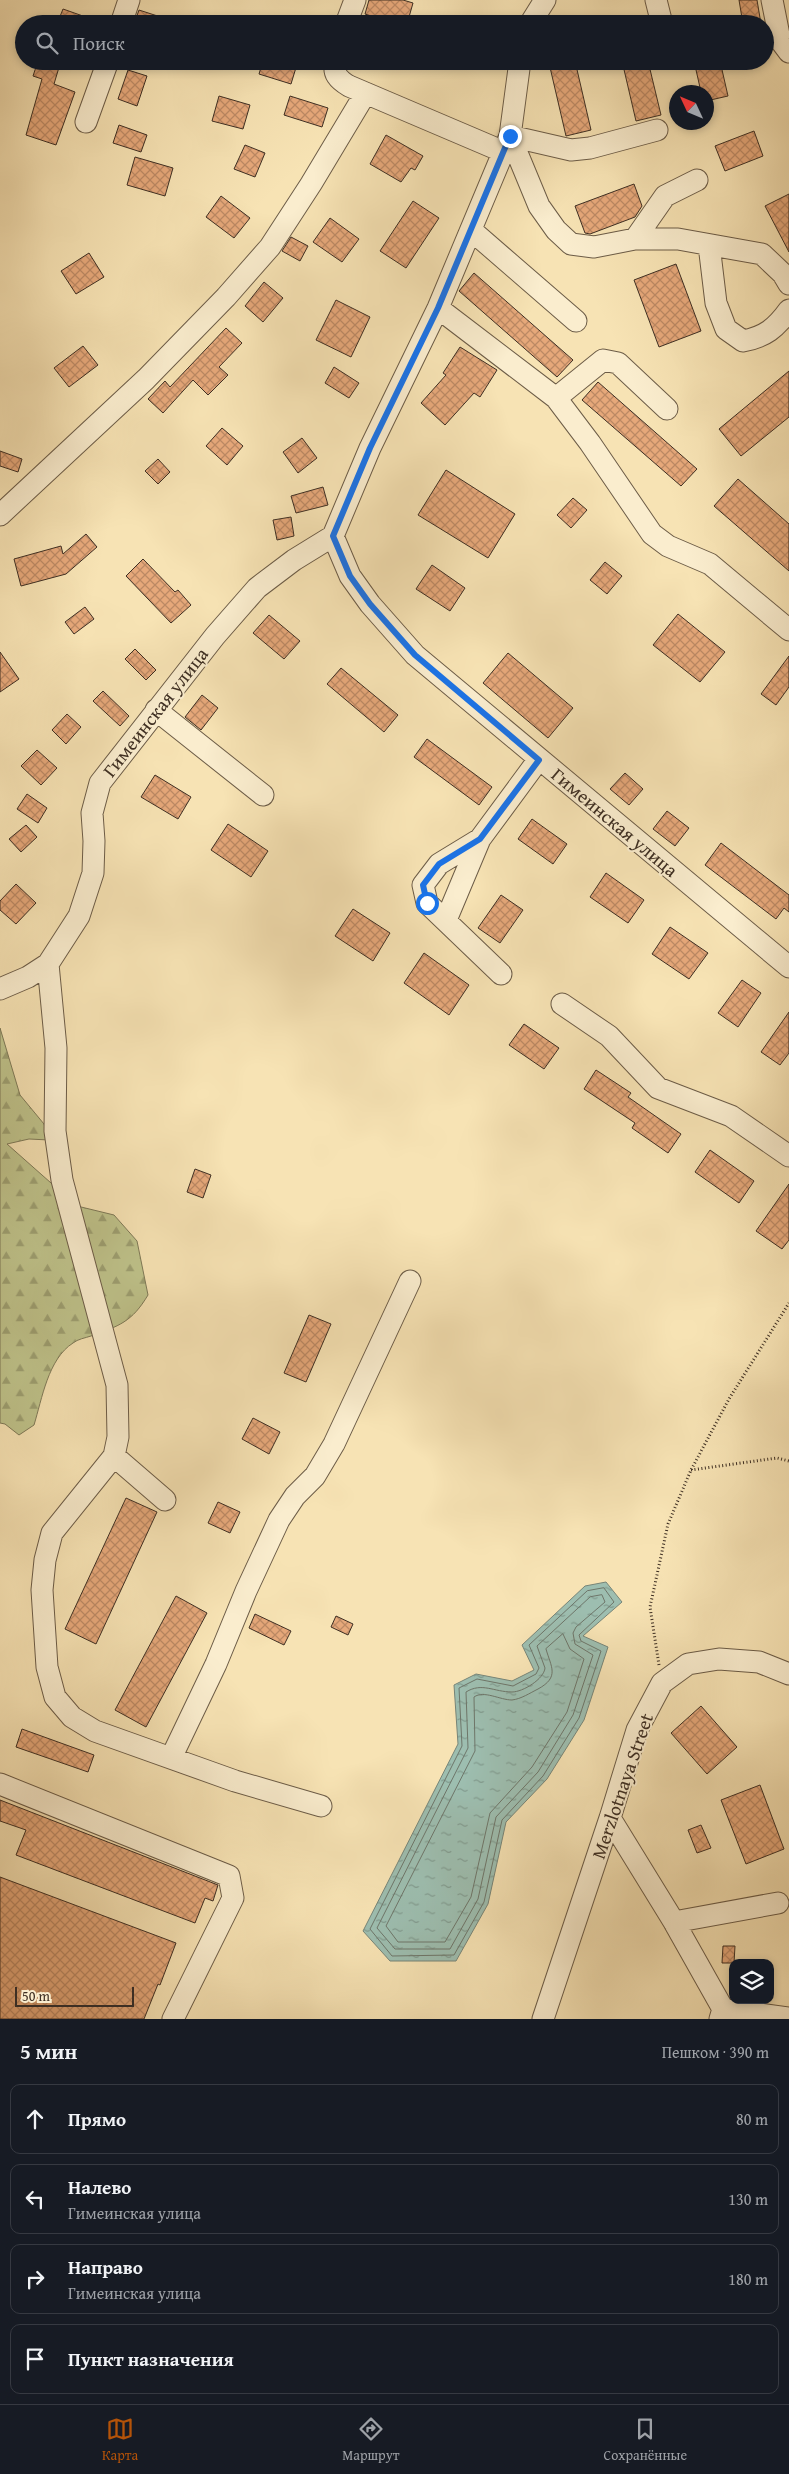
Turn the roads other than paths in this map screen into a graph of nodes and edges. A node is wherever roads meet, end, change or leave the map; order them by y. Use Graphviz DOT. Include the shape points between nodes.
graph roads {
  1 [pos="129,0"];
  2 [pos="355,0"];
  3 [pos="545,0"];
  4 [pos="656,0"];
  5 [pos="772,0"];
  6 [pos="124,15"];
  7 [pos="349,15"];
  8 [pos="536,15"];
  9 [pos="660,15"];
  10 [pos="789,52"];
  11 [pos="105,70"];
  12 [pos="335,70"];
  13 [pos="519,70"];
  14 [pos="365,94"];
  15 [pos="86,122"];
  16 [pos="657,130"];
  17 [pos="507,144"];
  18 [pos="697,180"];
  19 [pos="471,230"];
  20 [pos="636,240"];
  21 [pos="709,245"];
  22 [pos="789,284"];
  23 [pos="438,308"];
  24 [pos="789,310"];
  25 [pos="576,321"];
  26 [pos="556,398"];
  27 [pos="667,409"];
  28 [pos="0,515"];
  29 [pos="333,536"];
  30 [pos="789,630"];
  31 [pos="156,710"];
  32 [pos="539,760"];
  33 [pos="263,795"];
  34 [pos="480,839"];
  35 [pos="446,920"];
  36 [pos="48,964"];
  37 [pos="789,967"];
  38 [pos="501,974"];
  39 [pos="0,989"];
  40 [pos="562,1004"];
  41 [pos="789,1156"];
  42 [pos="410,1281"];
  43 [pos="114,1456"];
  44 [pos="165,1500"];
  45 [pos="789,1674"];
  46 [pos="171,1758"];
  47 [pos="0,1784"];
  48 [pos="321,1806"];
  49 [pos="610,1818"];
  50 [pos="778,1902"];
  51 [pos="674,1922"];
  52 [pos="721,2014"];
  53 [pos="549,2016"];
  54 [pos="789,2018"];
  55 [pos="174,2019"];
  1 -- 6 [label="street"];
  2 -- 7 [label="street"];
  3 -- 8 [label="street"];
  4 -- 9 [label="street"];
  5 -- 10 [label="street" via="780,40"];
  11 -- 15 [label="street"];
  12 -- 14 [label="street" via="338,80"];
  13 -- 17 [label="street"];
  14 -- 17 [label="street"];
  14 -- 28 [label="street" via="270,247 146,379"];
  16 -- 17 [label="street" via="571,150"];
  17 -- 19 [label="street"];
  17 -- 20 [label="street" via="539,206 571,244 594,247"];
  18 -- 20 [label="street" via="665,196"];
  19 -- 23 [label="street"];
  19 -- 25 [label="street"];
  20 -- 21 [label="street" via="678,239"];
  21 -- 22 [label="street" via="762,254 784,274"];
  21 -- 24 [label="street" via="716,302 726,329 743,341 760,338"];
  23 -- 26 [label="street"];
  23 -- 29 [label="street" via="370,448"];
  26 -- 27 [label="street" via="604,360 612,360"];
  26 -- 30 [label="street" via="652,534 668,546 710,564"];
  29 -- 31 [label="street, Гимеинская улица" via="257,588"];
  29 -- 32 [label="street, Гимеинская улица" via="350,576 415,655"];
  31 -- 33 [label="street"];
  31 -- 36 [label="street, Гимеинская улица" via="100,782 92,813 93,873 79,916"];
  32 -- 34 [label="street"];
  32 -- 37 [label="street, Гимеинская улица"];
  34 -- 35 [label="street"];
  34 -- 35 [label="street" via="439,864 423,885 427,903"];
  35 -- 38 [label="street"];
  36 -- 39 [label="street"];
  36 -- 43 [label="street" via="56,1048 55,1132 62,1180 117,1385 118,1436"];
  40 -- 41 [label="street" via="609,1036 658,1088 731,1116"];
  42 -- 46 [label="street" via="334,1444 315,1476 278,1520"];
  43 -- 44 [label="street"];
  43 -- 46 [label="street" via="52,1533 42,1590 47,1668 56,1697 72,1717 95,1731"];
  45 -- 49 [label="street, Merzlotnaya Street" via="759,1662 719,1659 688,1664 662,1682 637,1730"];
  46 -- 48 [label="street"];
  47 -- 55 [label="street" via="229,1876 233,1898"];
  49 -- 51 [label="street"];
  49 -- 53 [label="street, Merzlotnaya Street"];
  50 -- 51 [label="street"];
  51 -- 52 [label="street"];
  52 -- 54 [label="street"];
}
